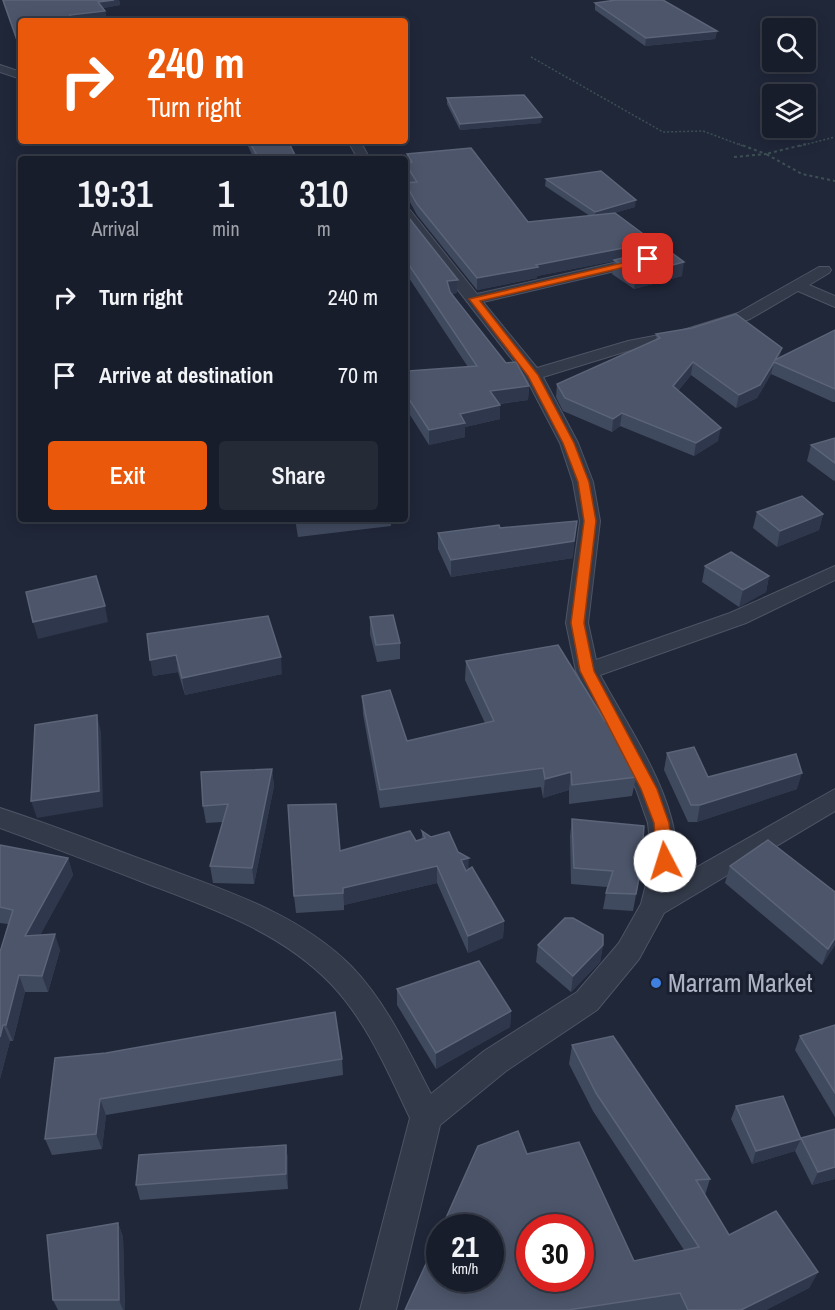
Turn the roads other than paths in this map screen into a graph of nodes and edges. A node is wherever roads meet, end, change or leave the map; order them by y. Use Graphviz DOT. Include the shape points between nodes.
graph roads {
  1 [pos="0,68"];
  2 [pos="18,75"];
  3 [pos="408,217"];
  4 [pos="648,259"];
  5 [pos="824,270"];
  6 [pos="797,285"];
  7 [pos="474,299"];
  8 [pos="835,302"];
  9 [pos="533,375"];
  10 [pos="835,572"];
  11 [pos="587,671"];
  12 [pos="835,799"];
  13 [pos="0,818"];
  14 [pos="654,905"];
  15 [pos="426,1117"];
  16 [pos="378,1310"];
  1 -- 2 [label="street"];
  3 -- 7 [label="street"];
  4 -- 7 [label="street"];
  5 -- 6 [label="street"];
  6 -- 8 [label="street"];
  6 -- 9 [label="street" via="744,316"];
  7 -- 9 [label="street"];
  9 -- 11 [label="street" via="569,443 584,482 590,521 578,623"];
  10 -- 11 [label="street" via="738,618"];
  11 -- 14 [label="street" via="649,789 661,823 665,861"];
  12 -- 14 [label="street"];
  13 -- 15 [label="street" via="216,899 284,929 343,976 388,1042"];
  14 -- 15 [label="street" via="630,951 587,1001 495,1061"];
  15 -- 16 [label="street"];
}
